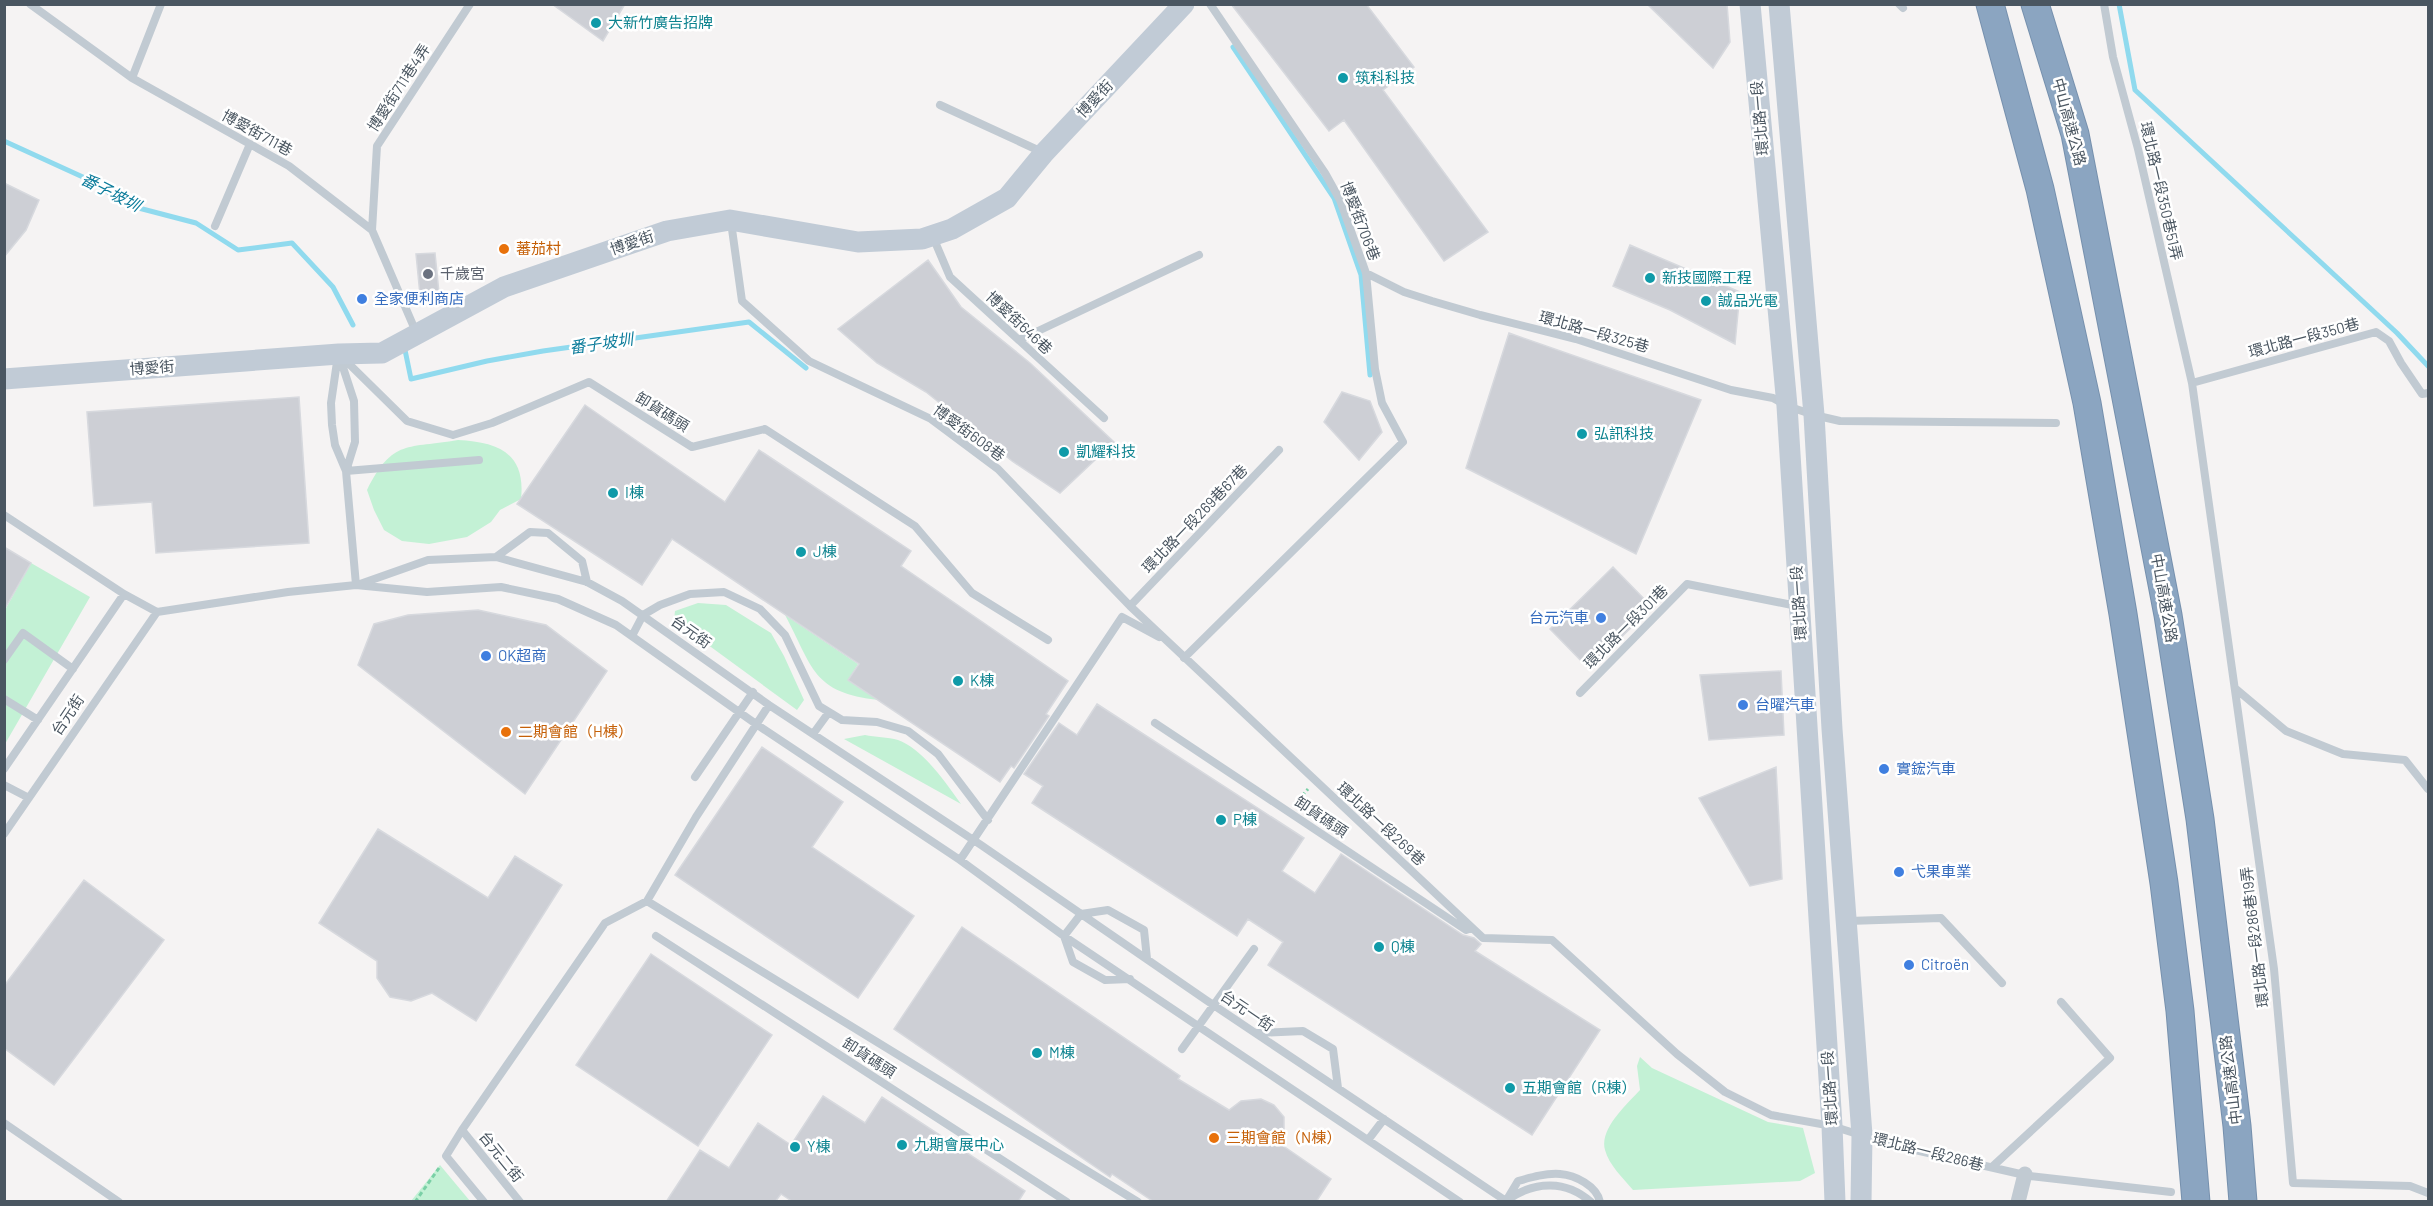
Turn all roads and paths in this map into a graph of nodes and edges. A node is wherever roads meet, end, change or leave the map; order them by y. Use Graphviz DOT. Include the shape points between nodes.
graph roads {
  1 [pos="30,4"];
  2 [pos="160,4"];
  3 [pos="470,4"];
  4 [pos="1184,4"];
  5 [pos="1210,4"];
  6 [pos="1750,4"];
  7 [pos="1779,4"];
  8 [pos="1990,4"];
  9 [pos="2035,4"];
  10 [pos="2104,4"];
  11 [pos="132,78"];
  12 [pos="940,105"];
  13 [pos="250,144"];
  14 [pos="1044,153"];
  15 [pos="730,220"];
  16 [pos="215,226"];
  17 [pos="372,230"];
  18 [pos="933,235"];
  19 [pos="1199,255"];
  20 [pos="1366,273"];
  21 [pos="416,334"];
  22 [pos="1019,340"];
  23 [pos="339,354"];
  24 [pos="4,378"];
  25 [pos="2192,383"];
  26 [pos="2428,393"];
  27 [pos="1787,406"];
  28 [pos="1814,415"];
  29 [pos="1104,418"];
  30 [pos="2056,423"];
  31 [pos="1279,450"];
  32 [pos="480,460"];
  33 [pos="346,471"];
  34 [pos="4,515"];
  35 [pos="496,557"];
  36 [pos="587,582"];
  37 [pos="356,585"];
  38 [pos="124,594"];
  39 [pos="1130,606"];
  40 [pos="1799,606"];
  41 [pos="157,612"];
  42 [pos="643,615"];
  43 [pos="632,636"];
  44 [pos="1048,640"];
  45 [pos="1168,642"];
  46 [pos="1184,658"];
  47 [pos="4,660"];
  48 [pos="73,669"];
  49 [pos="2236,689"];
  50 [pos="753,692"];
  51 [pos="1580,693"];
  52 [pos="4,699"];
  53 [pos="769,705"];
  54 [pos="739,711"];
  55 [pos="829,712"];
  56 [pos="38,720"];
  57 [pos="1155,723"];
  58 [pos="756,724"];
  59 [pos="813,734"];
  60 [pos="4,770"];
  61 [pos="695,777"];
  62 [pos="1316,781"];
  63 [pos="4,785"];
  64 [pos="2428,789"];
  65 [pos="28,798"];
  66 [pos="1288,811"];
  67 [pos="988,820"];
  68 [pos="4,834"];
  69 [pos="975,840"];
  70 [pos="960,860"];
  71 [pos="647,901"];
  72 [pos="1081,914"];
  73 [pos="1846,921"];
  74 [pos="1472,928"];
  75 [pos="656,936"];
  76 [pos="1064,936"];
  77 [pos="1254,949"];
  78 [pos="1147,959"];
  79 [pos="1130,980"];
  80 [pos="2002,982"];
  81 [pos="2061,1002"];
  82 [pos="1214,1005"];
  83 [pos="1199,1026"];
  84 [pos="1256,1033"];
  85 [pos="1182,1049"];
  86 [pos="1338,1088"];
  87 [pos="1384,1119"];
  88 [pos="4,1123"];
  89 [pos="1832,1126"];
  90 [pos="462,1130"];
  91 [pos="1862,1135"];
  92 [pos="1368,1140"];
  93 [pos="446,1156"];
  94 [pos="1992,1167"];
  95 [pos="2025,1174"];
  96 [pos="2171,1192"];
  97 [pos="2428,1193"];
  98 [pos="1506,1201"];
  99 [pos="119,1202"];
  100 [pos="415,1202"];
  101 [pos="484,1202"];
  102 [pos="520,1202"];
  103 [pos="1067,1202"];
  104 [pos="1138,1202"];
  105 [pos="1460,1202"];
  106 [pos="1591,1202"];
  107 [pos="1600,1202"];
  108 [pos="1835,1202"];
  109 [pos="1861,1202"];
  110 [pos="2018,1202"];
  111 [pos="2196,1202"];
  112 [pos="2243,1202"];
  1 -- 11 [label="lane, 博愛街711巷"];
  2 -- 11 [label="lane"];
  3 -- 17 [label="lane, 博愛街711巷4弄" via="377,146"];
  4 -- 14 [label="street, 博愛街"];
  5 -- 20 [label="lane, 博愛街706巷" via="1325,173 1340,200"];
  6 -- 27 [label="street, 環北路一段"];
  7 -- 28 [label="street, 環北路一段"];
  8 -- 111 [label="highway" via="2040,189 2079,369 2121,602 2180,1011"];
  9 -- 112 [label="highway, 中山高速公路" via="2075,135 2168,615 2200,819"];
  10 -- 25 [label="lane, 環北路一段350巷51弄" via="2113,57"];
  11 -- 13 [label="lane, 博愛街711巷"];
  12 -- 14 [label="lane"];
  13 -- 16 [label="lane"];
  13 -- 17 [label="lane, 博愛街711巷" via="289,166"];
  14 -- 18 [label="street, 博愛街" via="1007,198 952,229"];
  15 -- 18 [label="street, 博愛街" via="858,242"];
  15 -- 21 [label="street, 博愛街" via="667,231 504,287"];
  15 -- 39 [label="lane, 博愛街608巷" via="742,301 809,361 931,419 998,469"];
  17 -- 21 [label="lane, 博愛街711巷"];
  18 -- 22 [label="lane, 博愛街646巷" via="950,277"];
  19 -- 22 [label="lane"];
  20 -- 27 [label="lane, 環北路一段325巷" via="1432,301 1576,339 1731,390 1773,398"];
  20 -- 46 [label="lane, 博愛街706巷" via="1382,403 1403,442"];
  21 -- 23 [label="street, 博愛街" via="382,353"];
  22 -- 29 [label="lane, 博愛街646巷"];
  23 -- 24 [label="street, 博愛街"];
  23 -- 33 [label="lane" via="331,403 332,425"];
  23 -- 33 [label="lane" via="354,401 355,442"];
  23 -- 44 [label="lane, 卸貨碼頭" via="407,421 453,435 589,382 692,447 765,429 915,526 972,593"];
  25 -- 26 [label="lane, 環北路一段350巷" via="2376,332 2389,341 2422,394"];
  25 -- 49 [label="lane, 環北路一段286巷19弄"];
  27 -- 28 [label="lane, 環北路一段325巷"];
  27 -- 40 [label="street, 環北路一段"];
  28 -- 30 [label="lane" via="1840,421"];
  28 -- 73 [label="street, 環北路一段"];
  31 -- 39 [label="lane, 環北路一段269巷67巷"];
  32 -- 33 [label="lane"];
  33 -- 37 [label="lane"];
  34 -- 38 [label="lane"];
  35 -- 36 [label="lane, 台元街"];
  35 -- 36 [label="lane" via="530,532 548,533 582,561"];
  35 -- 37 [label="lane, 台元街" via="428,560"];
  36 -- 42 [label="lane, 台元街"];
  37 -- 41 [label="lane, 台元街"];
  37 -- 43 [label="lane, 台元街" via="427,591 501,587 558,599"];
  38 -- 41 [label="lane"];
  38 -- 48 [label="lane, 台元街"];
  39 -- 45 [label="lane, 博愛街608巷"];
  40 -- 51 [label="lane, 環北路一段301巷" via="1687,584"];
  40 -- 89 [label="street, 環北路一段"];
  41 -- 65 [label="lane, 台元街"];
  42 -- 43 [label="lane"];
  42 -- 50 [label="lane, 台元街"];
  42 -- 55 [label="lane" via="690,594 724,592 760,609 785,635 819,706"];
  43 -- 54 [label="lane, 台元街"];
  45 -- 46 [label="lane, 博愛街608巷"];
  45 -- 67 [label="lane" via="1122,617"];
  46 -- 62 [label="lane, 環北路一段269巷"];
  47 -- 48 [label="lane" via="23,633"];
  48 -- 56 [label="lane, 台元街"];
  49 -- 64 [label="lane" via="2286,731 2343,754 2405,760"];
  49 -- 97 [label="lane, 環北路一段286巷19弄" via="2274,969 2293,1183 2409,1186"];
  50 -- 53 [label="lane, 台元街"];
  50 -- 54 [label="lane"];
  52 -- 56 [label="lane"];
  53 -- 58 [label="lane"];
  53 -- 59 [label="lane, 台元街"];
  54 -- 58 [label="lane, 台元街"];
  54 -- 61 [label="lane"];
  55 -- 59 [label="lane"];
  55 -- 67 [label="lane" via="842,720 877,722 908,731 938,754"];
  56 -- 60 [label="lane, 台元街"];
  57 -- 66 [label="lane, 卸貨碼頭"];
  58 -- 70 [label="lane, 台元街"];
  58 -- 71 [label="lane"];
  59 -- 69 [label="lane, 台元街"];
  62 -- 66 [label="path"];
  62 -- 74 [label="lane, 環北路一段269巷"];
  63 -- 65 [label="lane"];
  65 -- 68 [label="lane, 台元街"];
  66 -- 74 [label="lane, 卸貨碼頭" via="1467,930"];
  67 -- 69 [label="lane"];
  69 -- 70 [label="lane"];
  69 -- 72 [label="lane, 台元一街"];
  70 -- 76 [label="lane"];
  71 -- 90 [label="lane" via="605,923"];
  71 -- 104 [label="lane"];
  72 -- 76 [label="lane"];
  72 -- 78 [label="lane, 台元一街"];
  72 -- 78 [label="lane" via="1108,910 1144,930"];
  73 -- 80 [label="lane" via="1941,918"];
  73 -- 91 [label="street, 環北路一段"];
  74 -- 89 [label="lane, 環北路一段269巷" via="1483,938 1552,940 1638,1021 1725,1092 1772,1115"];
  75 -- 103 [label="lane, 卸貨碼頭"];
  76 -- 79 [label="lane"];
  76 -- 79 [label="lane" via="1073,962 1106,980"];
  77 -- 82 [label="lane"];
  78 -- 82 [label="lane, 台元一街"];
  79 -- 83 [label="lane"];
  81 -- 94 [label="lane" via="2110,1058"];
  82 -- 83 [label="lane"];
  82 -- 84 [label="lane, 台元一街"];
  83 -- 85 [label="lane"];
  83 -- 92 [label="lane"];
  84 -- 86 [label="lane, 台元一街"];
  84 -- 86 [label="lane" via="1304,1031 1333,1049"];
  86 -- 87 [label="lane, 台元一街"];
  87 -- 92 [label="lane"];
  87 -- 98 [label="lane, 台元一街"];
  88 -- 99 [label="lane"];
  89 -- 91 [label="lane, 環北路一段286巷"];
  89 -- 108 [label="street, 環北路一段"];
  90 -- 93 [label="lane"];
  90 -- 102 [label="lane, 台元二街"];
  91 -- 94 [label="lane, 環北路一段286巷"];
  91 -- 109 [label="street, 環北路一段"];
  92 -- 105 [label="lane"];
  93 -- 100 [label="path"];
  93 -- 101 [label="lane"];
  94 -- 95 [label="lane, 環北路一段286巷"];
  95 -- 96 [label="lane, 環北路一段286巷"];
  95 -- 110 [label="street"];
  98 -- 106 [label="lane" via="1535,1186 1554,1185 1573,1189"];
  98 -- 107 [label="lane" via="1518,1180 1562,1173 1585,1182 1599,1194"];
}
